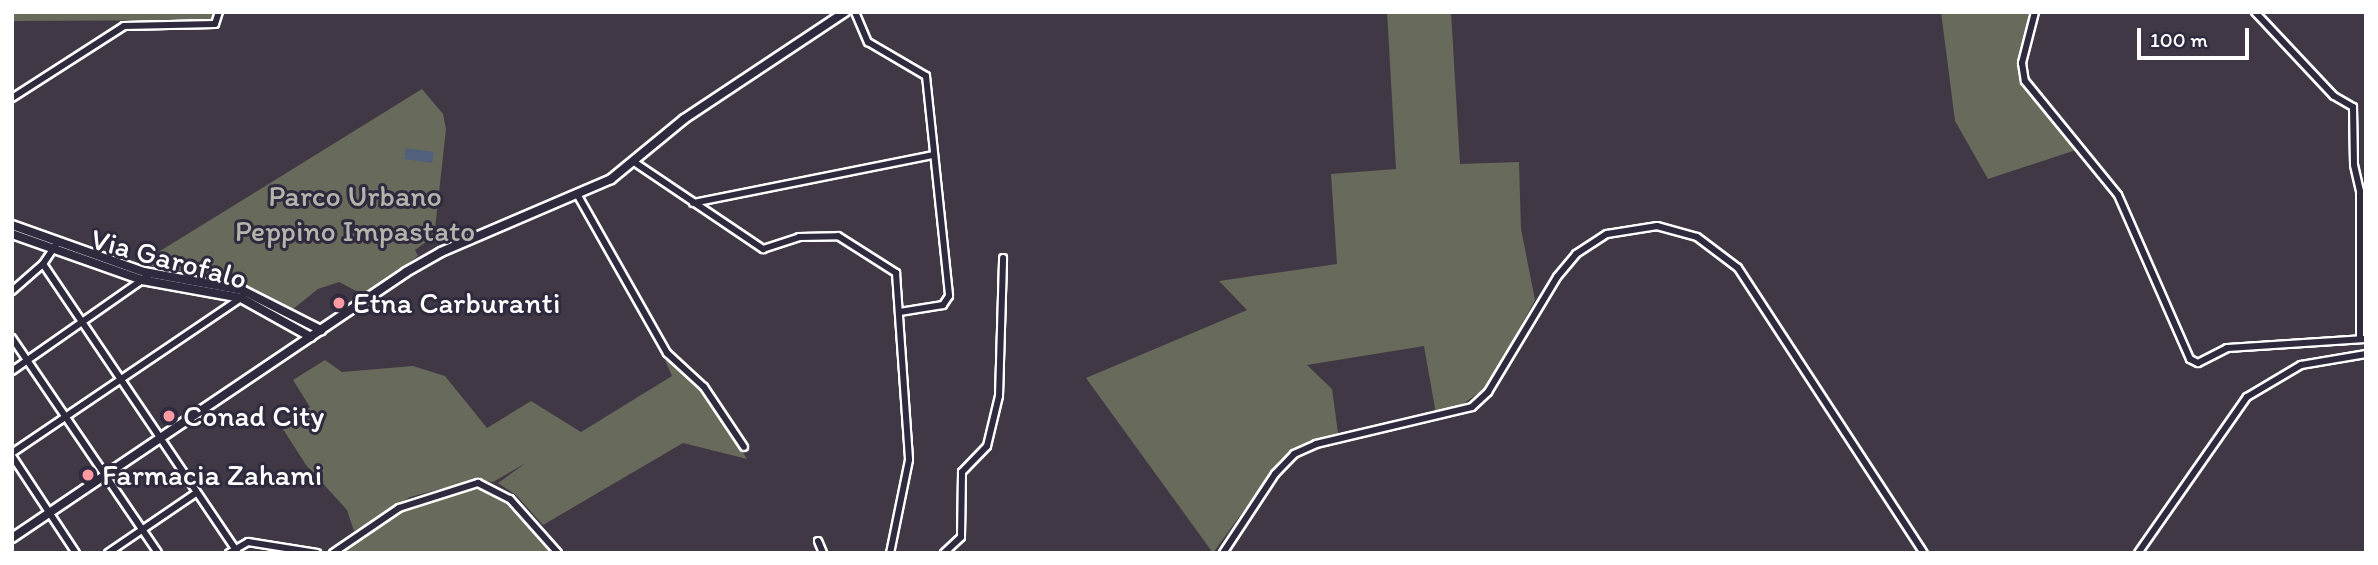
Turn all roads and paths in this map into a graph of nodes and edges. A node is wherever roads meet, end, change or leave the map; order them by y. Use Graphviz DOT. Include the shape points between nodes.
graph roads {
  1 [pos="219,12"];
  2 [pos="855,12"];
  3 [pos="2035,12"];
  4 [pos="2255,12"];
  5 [pos="842,13"];
  6 [pos="12,99"];
  7 [pos="933,155"];
  8 [pos="635,162"];
  9 [pos="577,194"];
  10 [pos="693,203"];
  11 [pos="12,225"];
  12 [pos="12,234"];
  13 [pos="57,241"];
  14 [pos="54,251"];
  15 [pos="1003,258"];
  16 [pos="43,264"];
  17 [pos="152,273"];
  18 [pos="142,280"];
  19 [pos="12,292"];
  20 [pos="241,298"];
  21 [pos="900,312"];
  22 [pos="84,322"];
  23 [pos="321,330"];
  24 [pos="311,337"];
  25 [pos="12,338"];
  26 [pos="2363,338"];
  27 [pos="2366,354"];
  28 [pos="28,361"];
  29 [pos="12,371"];
  30 [pos="123,378"];
  31 [pos="66,416"];
  32 [pos="158,439"];
  33 [pos="744,447"];
  34 [pos="12,454"];
  35 [pos="106,474"];
  36 [pos="195,493"];
  37 [pos="50,512"];
  38 [pos="142,529"];
  39 [pos="12,538"];
  40 [pos="818,541"];
  41 [pos="234,551"];
  42 [pos="303,552"];
  43 [pos="76,553"];
  44 [pos="108,553"];
  45 [pos="158,553"];
  46 [pos="317,553"];
  47 [pos="332,553"];
  48 [pos="558,553"];
  49 [pos="823,553"];
  50 [pos="890,553"];
  51 [pos="944,553"];
  52 [pos="1223,553"];
  53 [pos="1924,553"];
  54 [pos="2138,553"];
  1 -- 6 [label="street" via="215,24 124,26"];
  2 -- 7 [label="street" via="868,42 926,76"];
  3 -- 26 [label="street" via="2022,63 2025,81 2118,195 2190,359 2198,363 2227,348"];
  4 -- 26 [label="street" via="2334,96 2353,107"];
  5 -- 8 [label="main road" via="684,119"];
  7 -- 10 [label="street"];
  7 -- 21 [label="street" via="948,296 943,304"];
  8 -- 9 [label="main road"];
  8 -- 10 [label="street"];
  9 -- 23 [label="main road" via="441,252"];
  9 -- 33 [label="street" via="667,353 704,387"];
  10 -- 21 [label="street" via="763,249 810,236 845,239 896,273"];
  11 -- 13 [label="main road, Via Garofalo"];
  12 -- 14 [label="main road, Via Garofalo"];
  13 -- 14 [label="street"];
  13 -- 17 [label="main road, Via Garofalo"];
  14 -- 16 [label="street"];
  14 -- 18 [label="main road, Via Garofalo"];
  15 -- 51 [label="street" via="999,396 987,446 962,472 961,537"];
  16 -- 19 [label="street"];
  16 -- 22 [label="street"];
  17 -- 18 [label="street"];
  17 -- 23 [label="main road, Via Garofalo" via="242,289"];
  18 -- 20 [label="main road, Via Garofalo"];
  18 -- 22 [label="street"];
  20 -- 24 [label="main road, Via Garofalo"];
  20 -- 30 [label="street"];
  21 -- 50 [label="street" via="909,460"];
  22 -- 28 [label="street"];
  22 -- 30 [label="street"];
  23 -- 24 [label="main road"];
  24 -- 32 [label="main road"];
  25 -- 28 [label="street"];
  27 -- 54 [label="street" via="2301,365 2247,397"];
  28 -- 29 [label="street"];
  28 -- 31 [label="street"];
  30 -- 31 [label="street"];
  30 -- 32 [label="street"];
  31 -- 34 [label="street"];
  31 -- 35 [label="street"];
  32 -- 35 [label="main road"];
  32 -- 36 [label="street"];
  34 -- 37 [label="street"];
  35 -- 37 [label="main road"];
  35 -- 38 [label="street"];
  36 -- 38 [label="street"];
  36 -- 41 [label="street"];
  37 -- 39 [label="main road"];
  37 -- 43 [label="street"];
  38 -- 44 [label="street"];
  38 -- 45 [label="street"];
  40 -- 49 [label="street"];
  41 -- 42 [label="street" via="248,542"];
  42 -- 46 [label="street"];
  47 -- 48 [label="street" via="399,508 478,484 510,499"];
  52 -- 53 [label="street" via="1275,474 1294,454 1316,444 1472,407 1488,392 1557,277 1576,254 1620,230 1657,226 1697,237 1738,268"];
}
